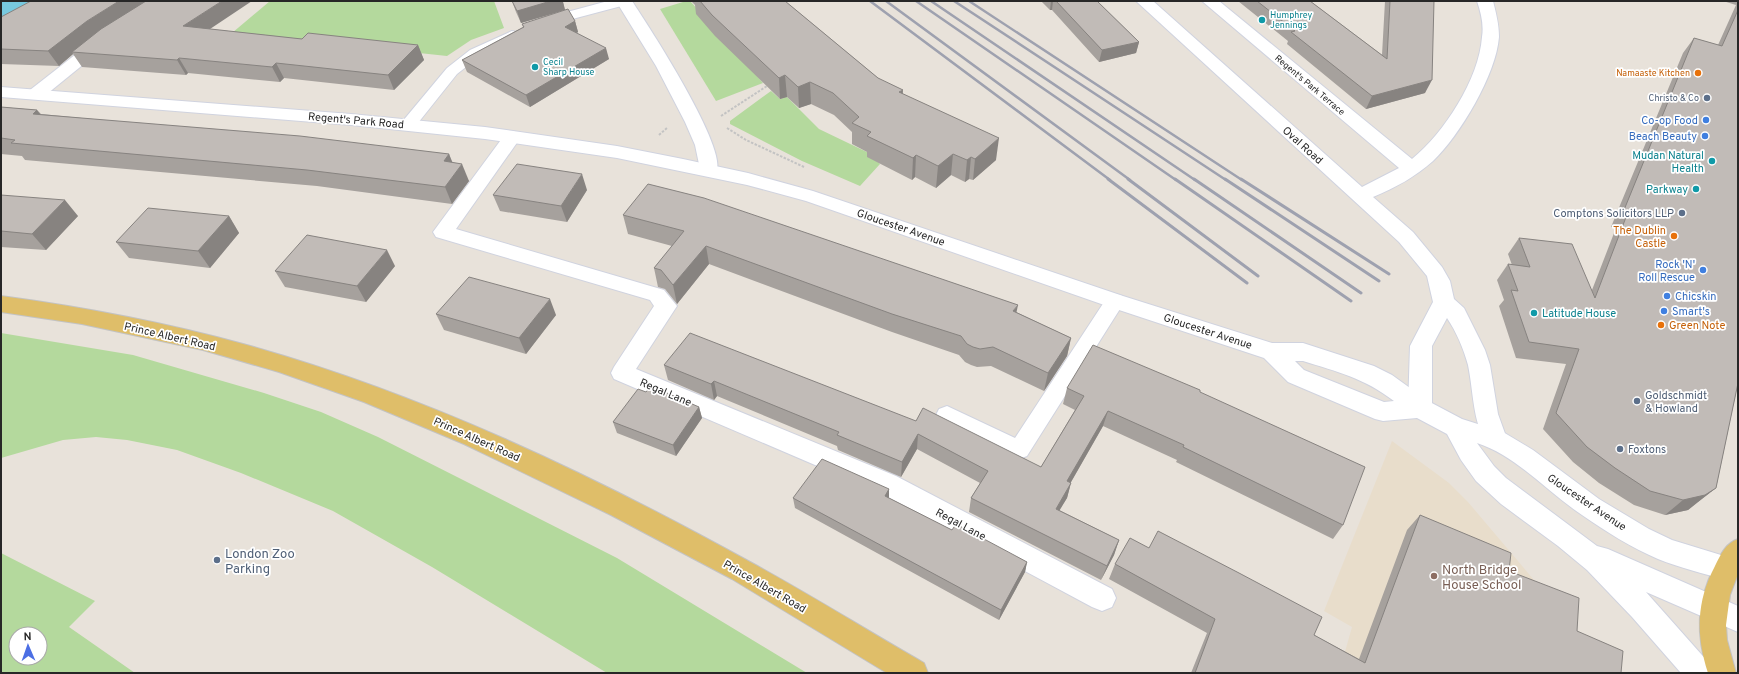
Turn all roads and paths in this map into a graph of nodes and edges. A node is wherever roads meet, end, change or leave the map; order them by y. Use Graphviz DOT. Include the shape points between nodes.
graph roads {
  1 [pos="624,1"];
  2 [pos="1144,1"];
  3 [pos="1210,1"];
  4 [pos="1485,1"];
  5 [pos="110,36"];
  6 [pos="767,86"];
  7 [pos="1,92"];
  8 [pos="36,94"];
  9 [pos="719,118"];
  10 [pos="408,125"];
  11 [pos="721,125"];
  12 [pos="512,137"];
  13 [pos="1411,168"];
  14 [pos="709,169"];
  15 [pos="1358,195"];
  16 [pos="813,197"];
  17 [pos="1115,301"];
  18 [pos="1444,302"];
  19 [pos="1,304"];
  20 [pos="1272,352"];
  21 [pos="1420,408"];
  22 [pos="947,415"];
  23 [pos="1455,427"];
  24 [pos="1495,439"];
  25 [pos="1580,548"];
  26 [pos="1732,560"];
  27 [pos="1102,598"];
  28 [pos="1713,609"];
  29 [pos="1738,619"];
  30 [pos="914,673"];
  31 [pos="1699,673"];
  32 [pos="1722,673"];
  1 -- 10 [label="lane" via="564,16 480,50 446,76"];
  1 -- 14 [label="street" via="668,71 700,136 708,156"];
  2 -- 15 [label="street, Oval Road"];
  3 -- 13 [label="street, Regent's Park Terrace"];
  4 -- 13 [label="street" via="1491,22 1491,35 1486,60 1476,84 1462,112 1429,154"];
  5 -- 8 [label="street"];
  6 -- 9 [label="path"];
  7 -- 8 [label="street, Regent's Park Road"];
  8 -- 10 [label="street, Regent's Park Road"];
  10 -- 12 [label="street, Regent's Park Road"];
  11 -- 16 [label="path" via="746,140 830,179"];
  12 -- 14 [label="street, Regent's Park Road"];
  12 -- 27 [label="street, Regal Lane" via="443,232 657,295 666,306 622,373 887,484"];
  13 -- 15 [label="street" via="1396,179"];
  14 -- 16 [label="street, Gloucester Avenue"];
  15 -- 18 [label="street, Oval Road" via="1406,237 1428,262 1440,281"];
  16 -- 17 [label="street, Gloucester Avenue"];
  17 -- 20 [label="street, Gloucester Avenue"];
  17 -- 22 [label="lane" via="1019,450"];
  18 -- 21 [label="street" via="1420,346"];
  18 -- 24 [label="street" via="1456,314 1474,350 1479,365 1486,414"];
  19 -- 30 [label="main road, Prince Albert Road" via="47,310 179,337 249,355 393,404 554,474 710,554"];
  20 -- 21 [label="street, Gloucester Avenue" via="1303,352 1366,372 1384,380"];
  20 -- 21 [label="street, Gloucester Avenue" via="1296,376 1382,412"];
  21 -- 23 [label="street, Gloucester Avenue"];
  23 -- 24 [label="street, Gloucester Avenue"];
  23 -- 25 [label="street" via="1475,462 1489,476 1508,494"];
  24 -- 26 [label="street, Gloucester Avenue" via="1590,507 1640,537 1666,550"];
  25 -- 28 [label="street"];
  25 -- 31 [label="street" via="1633,599"];
  26 -- 28 [label="main road"];
  28 -- 29 [label="street"];
  28 -- 32 [label="main road" via="1711,636"];
}
